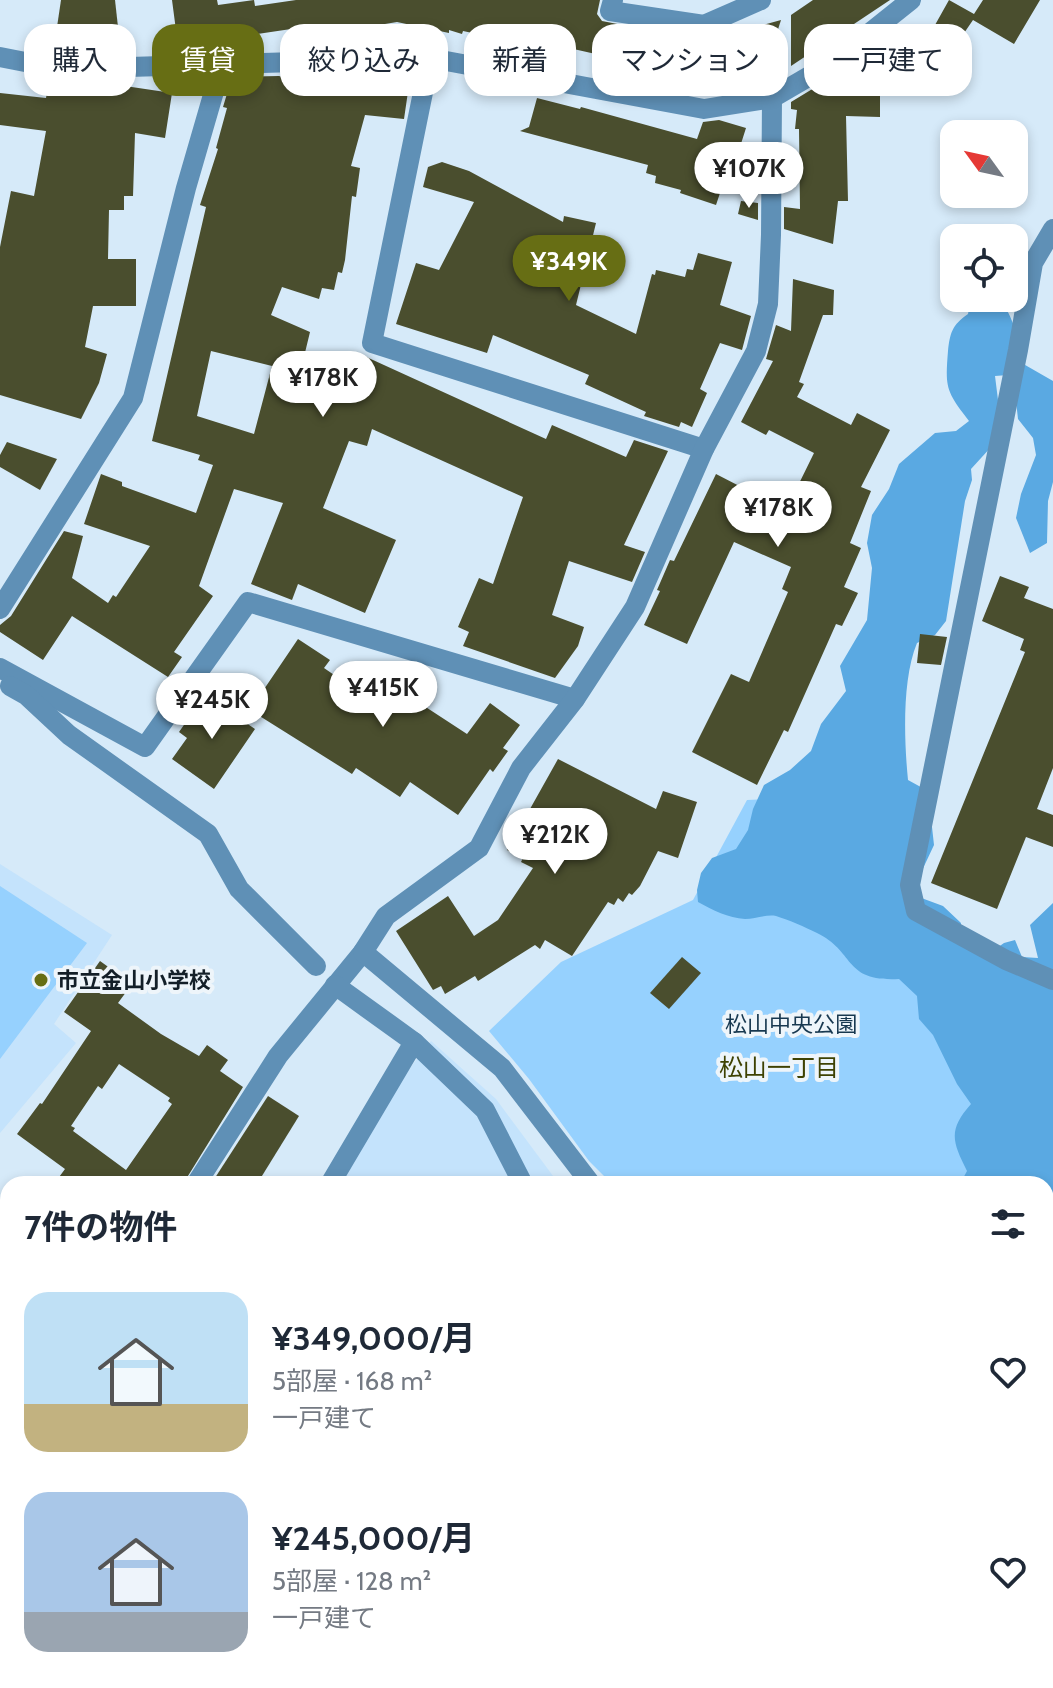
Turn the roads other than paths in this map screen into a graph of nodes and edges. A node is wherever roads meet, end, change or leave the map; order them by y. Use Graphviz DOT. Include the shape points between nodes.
graph roads {
  1 [pos="613,0"];
  2 [pos="761,0"];
  3 [pos="911,0"];
  4 [pos="0,57"];
  5 [pos="448,61"];
  6 [pos="152,66"];
  7 [pos="213,96"];
  8 [pos="422,96"];
  9 [pos="772,98"];
  10 [pos="1053,229"];
  11 [pos="704,449"];
  12 [pos="0,609"];
  13 [pos="0,668"];
  14 [pos="0,680"];
  15 [pos="575,699"];
  16 [pos="363,952"];
  17 [pos="316,966"];
  18 [pos="1053,980"];
  19 [pos="335,985"];
  20 [pos="414,1042"];
  21 [pos="201,1176"];
  22 [pos="335,1176"];
  23 [pos="519,1176"];
  24 [pos="585,1176"];
  1 -- 2 [label="street" via="610,11 704,25"];
  3 -- 9 [label="street" via="832,63"];
  4 -- 6 [label="street" via="61,69"];
  5 -- 9 [label="street" via="704,109"];
  7 -- 12 [label="street" via="133,398"];
  8 -- 11 [label="street" via="372,343"];
  9 -- 11 [label="street" via="768,304 756,351"];
  10 -- 18 [label="street" via="1033,263 910,885 916,911"];
  11 -- 15 [label="street" via="635,607"];
  13 -- 15 [label="street" via="145,747 248,602"];
  14 -- 17 [label="street" via="208,834 239,889"];
  15 -- 16 [label="street" via="521,768 479,848 386,916"];
  16 -- 19 [label="street"];
  16 -- 24 [label="street" via="502,1068"];
  19 -- 20 [label="street"];
  19 -- 21 [label="street" via="278,1056"];
  20 -- 22 [label="street"];
  20 -- 23 [label="street" via="485,1110"];
}
